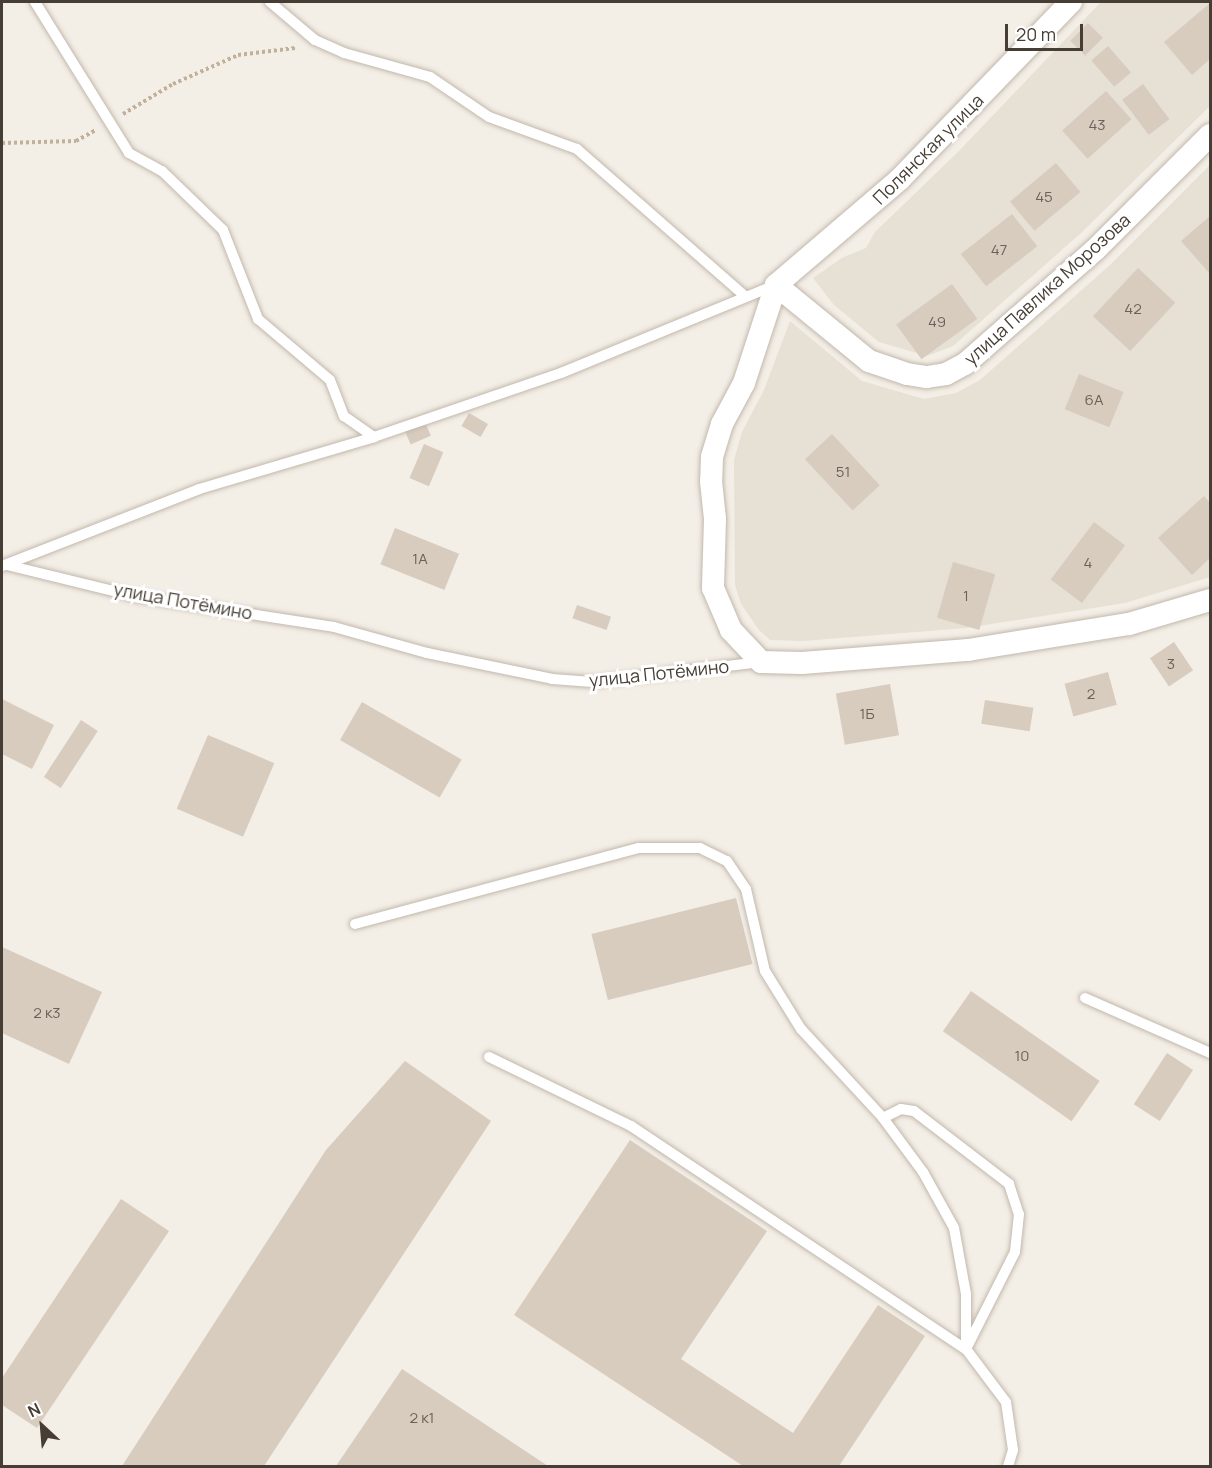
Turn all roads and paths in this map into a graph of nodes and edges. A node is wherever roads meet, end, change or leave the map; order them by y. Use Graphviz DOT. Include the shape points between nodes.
graph roads {
  1 [pos="35,2"];
  2 [pos="270,2"];
  3 [pos="1071,2"];
  4 [pos="300,47"];
  5 [pos="112,121"];
  6 [pos="1210,135"];
  7 [pos="2,143"];
  8 [pos="776,285"];
  9 [pos="745,296"];
  10 [pos="374,436"];
  11 [pos="4,565"];
  12 [pos="1210,600"];
  13 [pos="761,662"];
  14 [pos="355,924"];
  15 [pos="1085,998"];
  16 [pos="1210,1053"];
  17 [pos="489,1057"];
  18 [pos="884,1118"];
  19 [pos="966,1349"];
  20 [pos="1008,1467"];
  1 -- 5 [label="lane"];
  2 -- 9 [label="lane" via="315,40 344,53 430,77 489,117 578,149"];
  3 -- 8 [label="street, Полянская улица" via="900,179"];
  4 -- 5 [label="path" via="238,56 172,84"];
  5 -- 7 [label="path" via="76,141"];
  5 -- 10 [label="lane" via="129,153 162,171 223,230 258,319 330,380 344,416"];
  6 -- 8 [label="street, улица Павлика Морозова" via="1096,249 965,364 946,374 907,374 869,361"];
  8 -- 9 [label="lane"];
  8 -- 13 [label="street" via="744,383 722,424 712,473 713,588 731,630"];
  9 -- 10 [label="lane" via="561,373"];
  10 -- 11 [label="lane" via="199,489"];
  11 -- 13 [label="lane, улица Потёмино" via="134,596 334,627 427,653 552,679 593,682"];
  12 -- 13 [label="street, улица Потёмино" via="1129,624 968,650 802,663"];
  14 -- 18 [label="lane" via="639,848 700,848 727,861 746,889 765,971 801,1029"];
  15 -- 16 [label="lane"];
  17 -- 19 [label="lane" via="631,1126"];
  18 -- 19 [label="lane" via="923,1172 954,1228 966,1294"];
  18 -- 19 [label="lane" via="901,1109 914,1111 1009,1184 1019,1214 1015,1252"];
  19 -- 20 [label="lane" via="1006,1402 1013,1450"];
}
